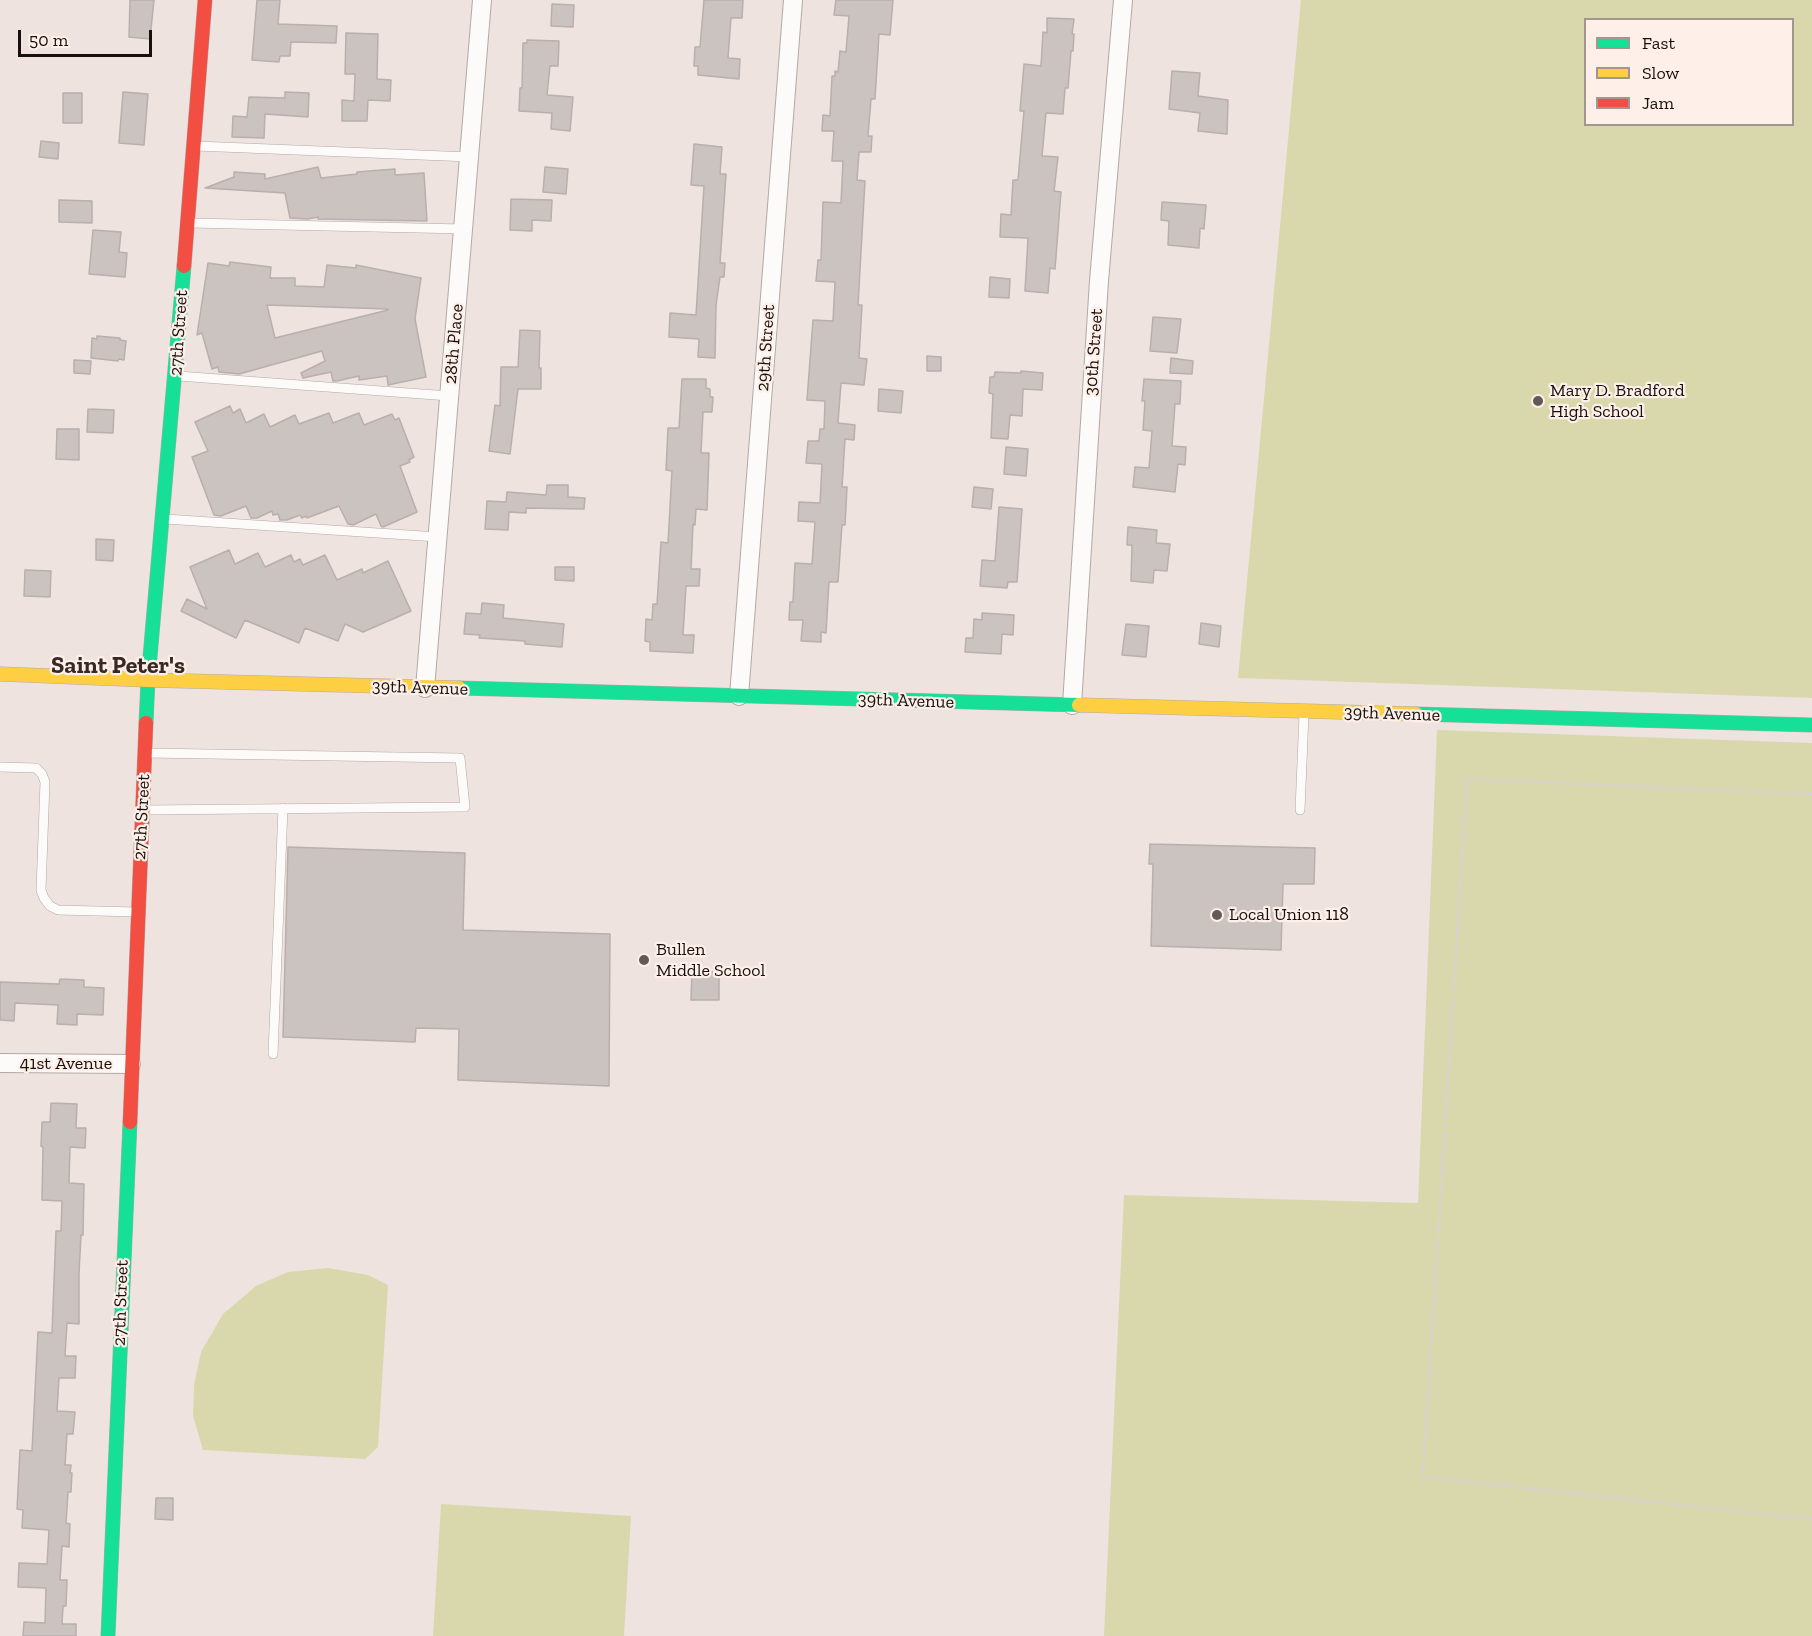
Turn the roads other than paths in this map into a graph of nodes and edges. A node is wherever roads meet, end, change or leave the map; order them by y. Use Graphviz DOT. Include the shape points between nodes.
graph roads {
  1 [pos="204,0"];
  2 [pos="482,0"];
  3 [pos="794,0"];
  4 [pos="1123,0"];
  5 [pos="194,146"];
  6 [pos="470,157"];
  7 [pos="187,223"];
  8 [pos="464,229"];
  9 [pos="175,376"];
  10 [pos="449,396"];
  11 [pos="163,518"];
  12 [pos="438,537"];
  13 [pos="0,674"];
  14 [pos="148,680"];
  15 [pos="425,688"];
  16 [pos="739,696"];
  17 [pos="1072,705"];
  18 [pos="1305,712"];
  19 [pos="1812,725"];
  20 [pos="145,753"];
  21 [pos="0,767"];
  22 [pos="283,808"];
  23 [pos="143,810"];
  24 [pos="1300,810"];
  25 [pos="138,913"];
  26 [pos="273,1054"];
  27 [pos="0,1063"];
  28 [pos="131,1064"];
  29 [pos="108,1636"];
  1 -- 5 [label="street, 27th Street"];
  2 -- 6 [label="street, 28th Place"];
  3 -- 16 [label="street, 29th Street"];
  4 -- 17 [label="street, 30th Street" via="1099,282"];
  5 -- 6 [label="lane"];
  5 -- 7 [label="street, 27th Street"];
  6 -- 8 [label="street, 28th Place"];
  7 -- 8 [label="lane"];
  7 -- 9 [label="street, 27th Street"];
  8 -- 10 [label="street, 28th Place"];
  9 -- 10 [label="lane"];
  9 -- 11 [label="street, 27th Street"];
  10 -- 12 [label="street, 28th Place"];
  11 -- 12 [label="lane"];
  11 -- 14 [label="street, 27th Street"];
  12 -- 15 [label="street, 28th Place"];
  13 -- 14 [label="street, 39th Avenue"];
  14 -- 15 [label="street, 39th Avenue"];
  14 -- 20 [label="street, 27th Street"];
  15 -- 16 [label="street, 39th Avenue"];
  16 -- 17 [label="street, 39th Avenue"];
  17 -- 18 [label="street, 39th Avenue"];
  18 -- 19 [label="street, 39th Avenue"];
  18 -- 24 [label="lane"];
  20 -- 22 [label="lane" via="460,758 465,807"];
  20 -- 23 [label="street, 27th Street"];
  21 -- 25 [label="lane" via="36,768 45,782 42,890 50,906 58,910"];
  22 -- 23 [label="lane"];
  22 -- 26 [label="lane"];
  23 -- 25 [label="street, 27th Street"];
  25 -- 28 [label="street, 27th Street"];
  27 -- 28 [label="street, 41st Avenue"];
  28 -- 29 [label="street, 27th Street"];
}
